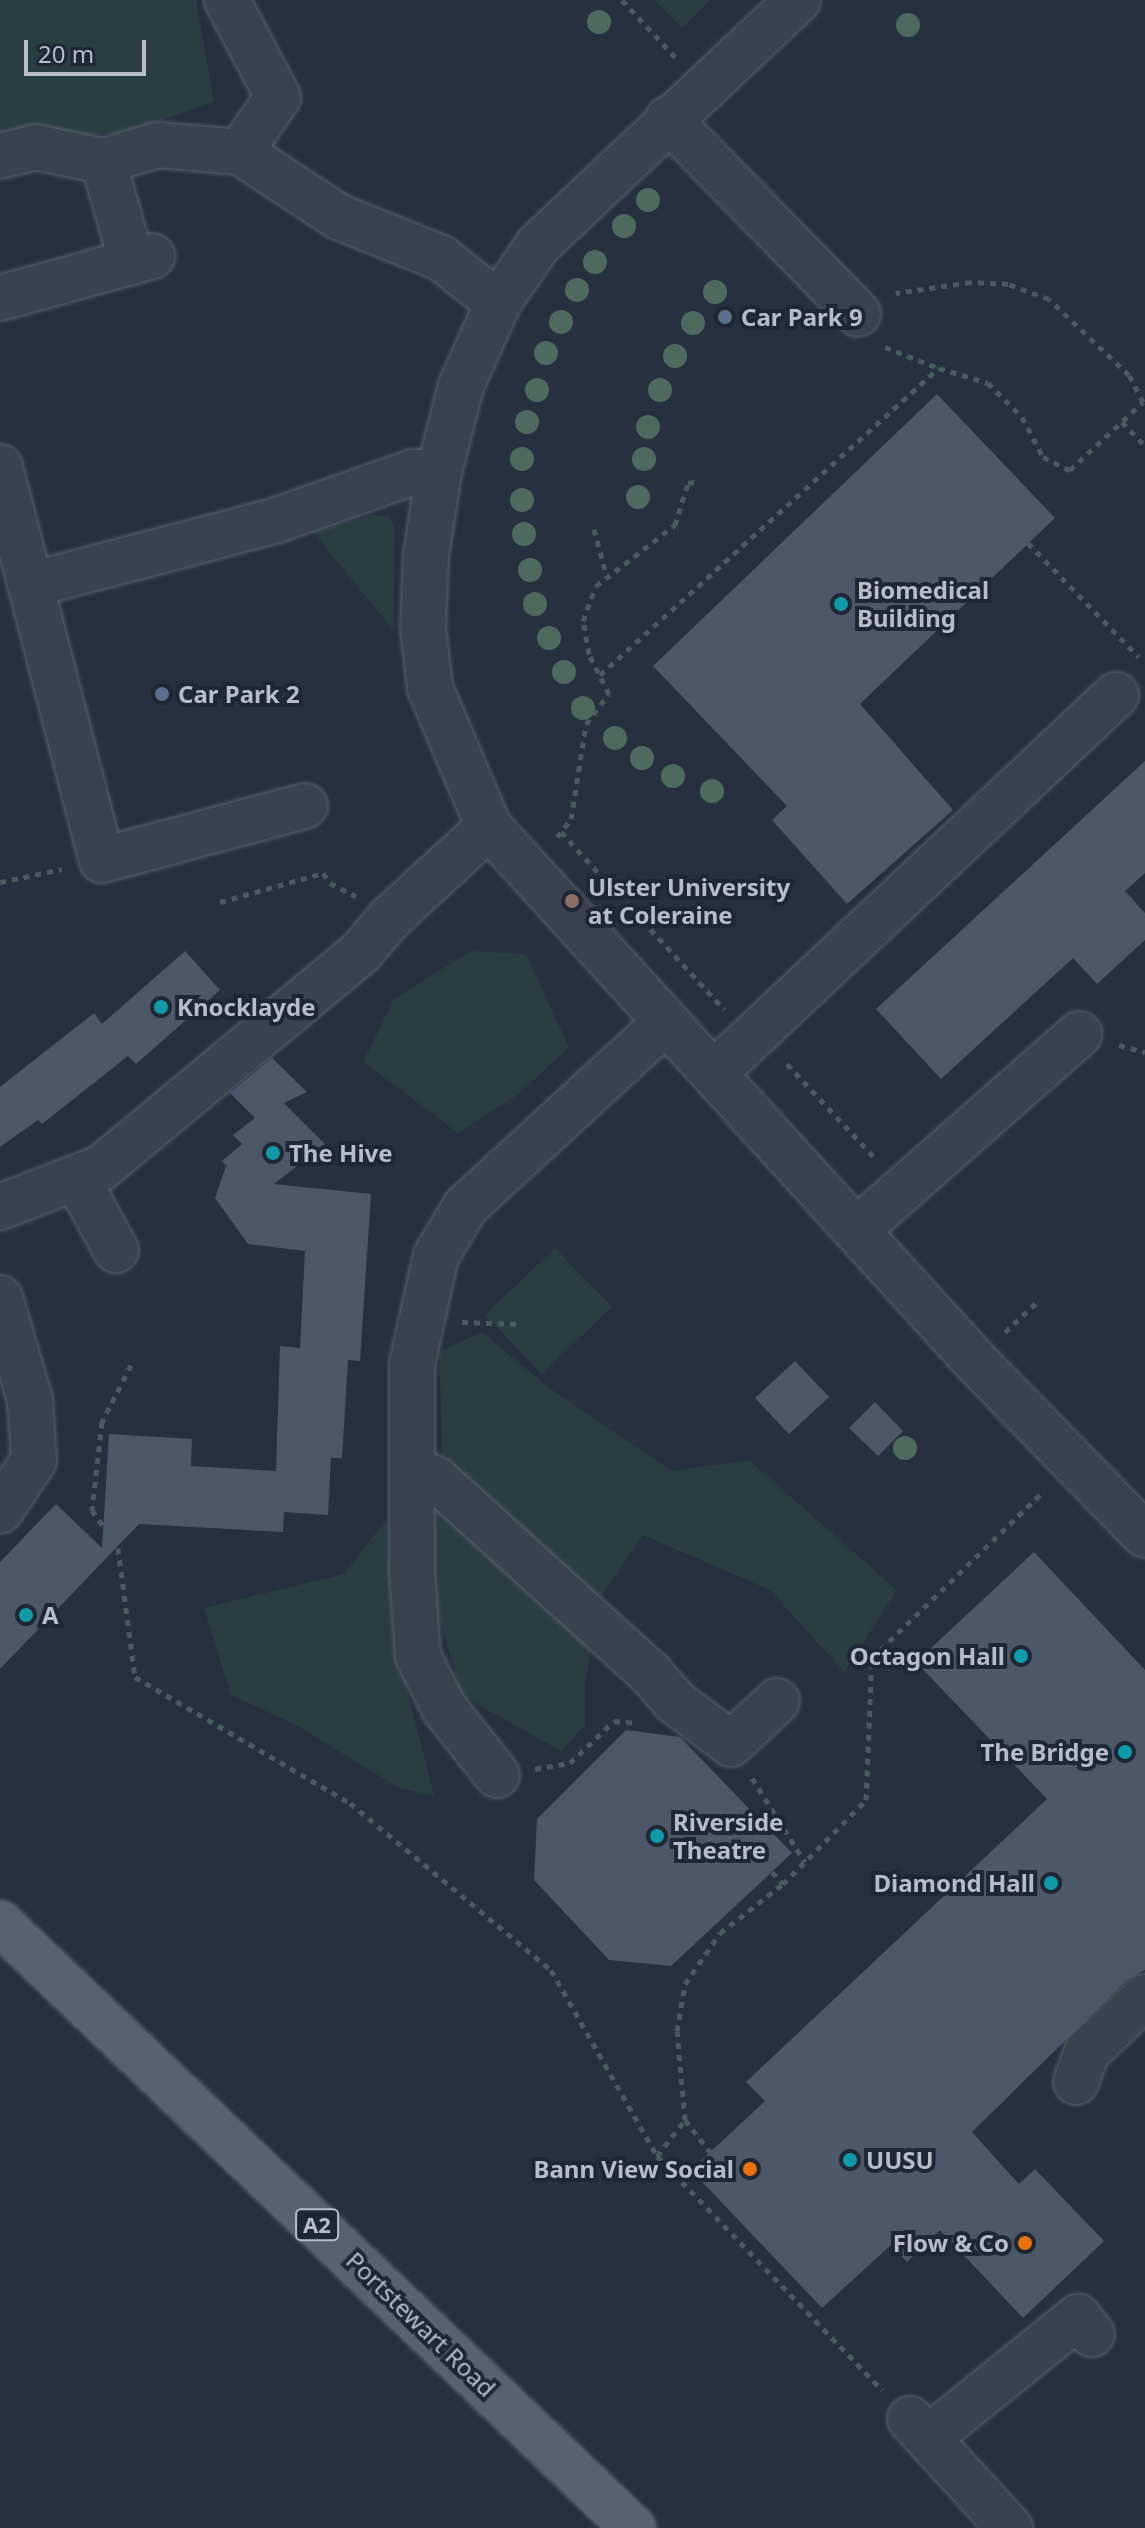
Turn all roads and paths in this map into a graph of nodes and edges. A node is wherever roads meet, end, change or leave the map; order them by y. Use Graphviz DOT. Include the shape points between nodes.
graph roads {
  1 [pos="227,0"];
  2 [pos="622,0"];
  3 [pos="798,0"];
  4 [pos="686,68"];
  5 [pos="668,119"];
  6 [pos="240,152"];
  7 [pos="0,156"];
  8 [pos="103,161"];
  9 [pos="0,298"];
  10 [pos="498,303"];
  11 [pos="874,304"];
  12 [pos="939,368"];
  13 [pos="1122,422"];
  14 [pos="1145,446"];
  15 [pos="0,467"];
  16 [pos="439,472"];
  17 [pos="699,481"];
  18 [pos="594,529"];
  19 [pos="1028,543"];
  20 [pos="606,574"];
  21 [pos="30,585"];
  22 [pos="1145,663"];
  23 [pos="600,675"];
  24 [pos="1116,695"];
  25 [pos="305,806"];
  26 [pos="489,827"];
  27 [pos="561,832"];
  28 [pos="102,860"];
  29 [pos="528,872"];
  30 [pos="0,882"];
  31 [pos="353,894"];
  32 [pos="220,902"];
  33 [pos="735,1021"];
  34 [pos="666,1022"];
  35 [pos="1079,1034"];
  36 [pos="783,1060"];
  37 [pos="714,1073"];
  38 [pos="878,1161"];
  39 [pos="78,1181"];
  40 [pos="0,1207"];
  41 [pos="858,1229"];
  42 [pos="116,1250"];
  43 [pos="0,1298"];
  44 [pos="1036,1303"];
  45 [pos="422,1321"];
  46 [pos="517,1324"];
  47 [pos="995,1341"];
  48 [pos="131,1365"];
  49 [pos="412,1468"];
  50 [pos="1044,1490"];
  51 [pos="0,1511"];
  52 [pos="1144,1532"];
  53 [pos="777,1701"];
  54 [pos="614,1721"];
  55 [pos="731,1744"];
  56 [pos="497,1775"];
  57 [pos="805,1862"];
  58 [pos="772,1872"];
  59 [pos="783,1884"];
  60 [pos="0,1923"];
  61 [pos="1145,1997"];
  62 [pos="1076,2082"];
  63 [pos="685,2120"];
  64 [pos="710,2152"];
  65 [pos="657,2156"];
  66 [pos="1092,2334"];
  67 [pos="919,2429"];
  68 [pos="633,2528"];
  69 [pos="1010,2528"];
  1 -- 6 [label="lane" via="278,97"];
  2 -- 4 [label="path"];
  3 -- 5 [label="lane"];
  5 -- 10 [label="lane" via="538,245"];
  5 -- 11 [label="lane"];
  6 -- 8 [label="lane" via="158,145"];
  6 -- 10 [label="lane" via="339,217 441,258"];
  7 -- 8 [label="lane" via="35,147"];
  8 -- 9 [label="lane" via="142,259"];
  10 -- 16 [label="lane" via="461,386"];
  11 -- 12 [label="path" via="890,353"];
  11 -- 13 [label="path" via="971,282 1008,284 1049,299 1129,375 1143,402"];
  12 -- 13 [label="path" via="988,383 1022,417 1043,457 1070,470"];
  12 -- 23 [label="path"];
  13 -- 14 [label="path"];
  15 -- 21 [label="lane"];
  16 -- 21 [label="lane" via="413,472 277,520"];
  16 -- 26 [label="lane" via="426,555 423,628 430,688"];
  17 -- 20 [label="path" via="688,483 675,525"];
  18 -- 20 [label="path"];
  19 -- 22 [label="path"];
  20 -- 23 [label="path" via="583,621"];
  21 -- 28 [label="lane"];
  23 -- 27 [label="path" via="609,694 586,724 571,819"];
  24 -- 37 [label="lane"];
  25 -- 28 [label="lane"];
  26 -- 29 [label="lane"];
  26 -- 39 [label="lane" via="391,917 360,953 101,1168"];
  27 -- 29 [label="path"];
  27 -- 33 [label="path"];
  28 -- 30 [label="path"];
  29 -- 34 [label="lane"];
  31 -- 32 [label="path" via="330,883 323,873"];
  34 -- 37 [label="lane"];
  34 -- 45 [label="lane" via="465,1207 436,1256"];
  35 -- 41 [label="lane"];
  36 -- 38 [label="path"];
  37 -- 41 [label="lane"];
  39 -- 40 [label="lane"];
  39 -- 42 [label="lane"];
  41 -- 52 [label="lane" via="986,1372"];
  43 -- 51 [label="lane" via="30,1400 34,1460"];
  44 -- 47 [label="path"];
  45 -- 46 [label="path"];
  45 -- 49 [label="lane" via="412,1364"];
  48 -- 65 [label="path" via="102,1422 92,1510 118,1548 135,1677 350,1803 551,1970"];
  49 -- 55 [label="lane" via="437,1480 650,1673 674,1701"];
  49 -- 56 [label="lane" via="418,1656 444,1708"];
  50 -- 57 [label="path" via="872,1658 866,1800"];
  53 -- 55 [label="lane"];
  54 -- 56 [label="path" via="570,1763"];
  55 -- 57 [label="path"];
  57 -- 59 [label="path"];
  58 -- 59 [label="path"];
  59 -- 63 [label="path" via="720,1933 685,1984 677,2031"];
  60 -- 68 [label="main road, Portstewart Road / A2"];
  61 -- 62 [label="lane" via="1087,2052"];
  63 -- 64 [label="path"];
  63 -- 65 [label="path"];
  65 -- 67 [label="path"];
  66 -- 67 [label="lane" via="1078,2317"];
  67 -- 69 [label="lane"];
}
